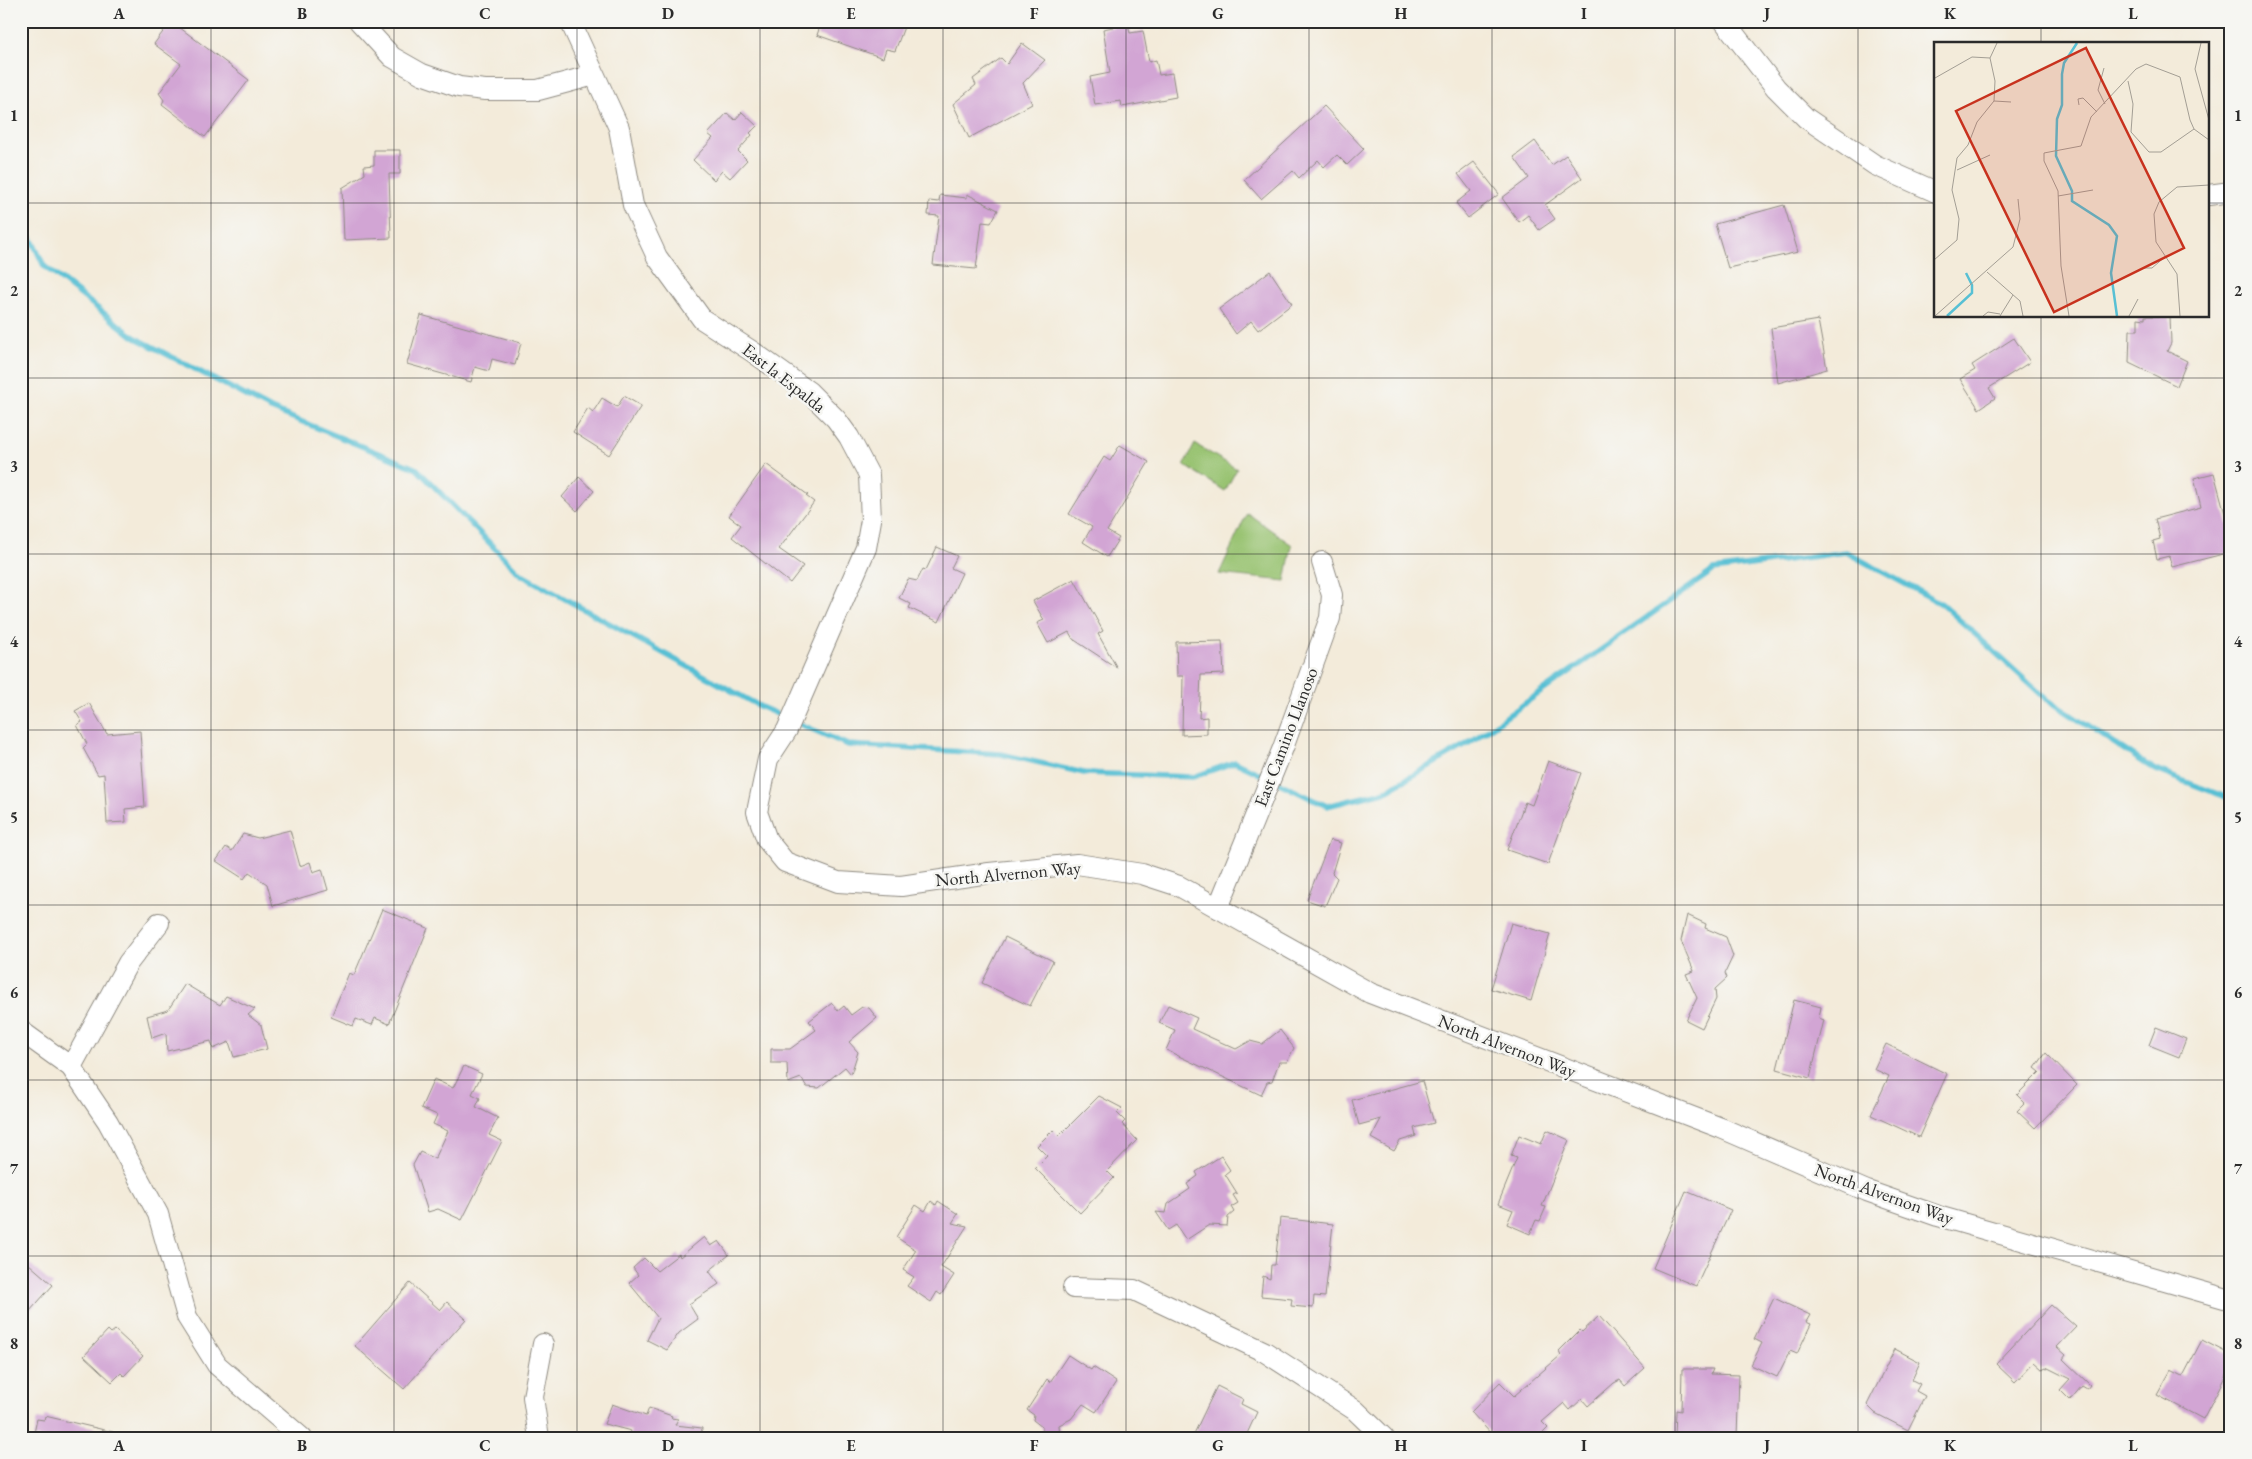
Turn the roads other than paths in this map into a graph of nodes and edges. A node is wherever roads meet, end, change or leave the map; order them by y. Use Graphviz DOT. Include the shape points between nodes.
graph roads {
  1 [pos="359,21"];
  2 [pos="570,21"];
  3 [pos="1724,21"];
  4 [pos="594,75"];
  5 [pos="1934,191"];
  6 [pos="2231,192"];
  7 [pos="2210,195"];
  8 [pos="1322,562"];
  9 [pos="785,862"];
  10 [pos="1218,908"];
  11 [pos="159,923"];
  12 [pos="21,1031"];
  13 [pos="71,1067"];
  14 [pos="1072,1288"];
  15 [pos="2231,1300"];
  16 [pos="543,1344"];
  17 [pos="302,1438"];
  18 [pos="539,1438"];
  19 [pos="1384,1438"];
  1 -- 4 [label="street" via="392,57 422,74 459,87 538,90"];
  2 -- 4 [label="street, East la Espalda"];
  3 -- 5 [label="street" via="1776,88 1806,118 1875,164"];
  4 -- 9 [label="street, East la Espalda" via="619,128 633,205 657,258 702,319 809,392 836,419 869,475 871,520 866,548 787,730 768,759 757,812 767,840"];
  6 -- 7 [label="street"];
  8 -- 10 [label="street, East Camino Llanoso" via="1332,594 1330,618 1283,748"];
  9 -- 10 [label="street, North Alvernon Way" via="838,882 901,886 1077,864 1142,874 1179,886"];
  10 -- 15 [label="street, North Alvernon Way" via="1370,993 1722,1128 1867,1191 1938,1216"];
  11 -- 13 [label="street" via="128,963"];
  12 -- 13 [label="street"];
  13 -- 17 [label="street" via="108,1122 158,1214 187,1317 217,1365"];
  14 -- 19 [label="street" via="1134,1290 1265,1352 1355,1410"];
  16 -- 18 [label="street" via="533,1397"];
}
